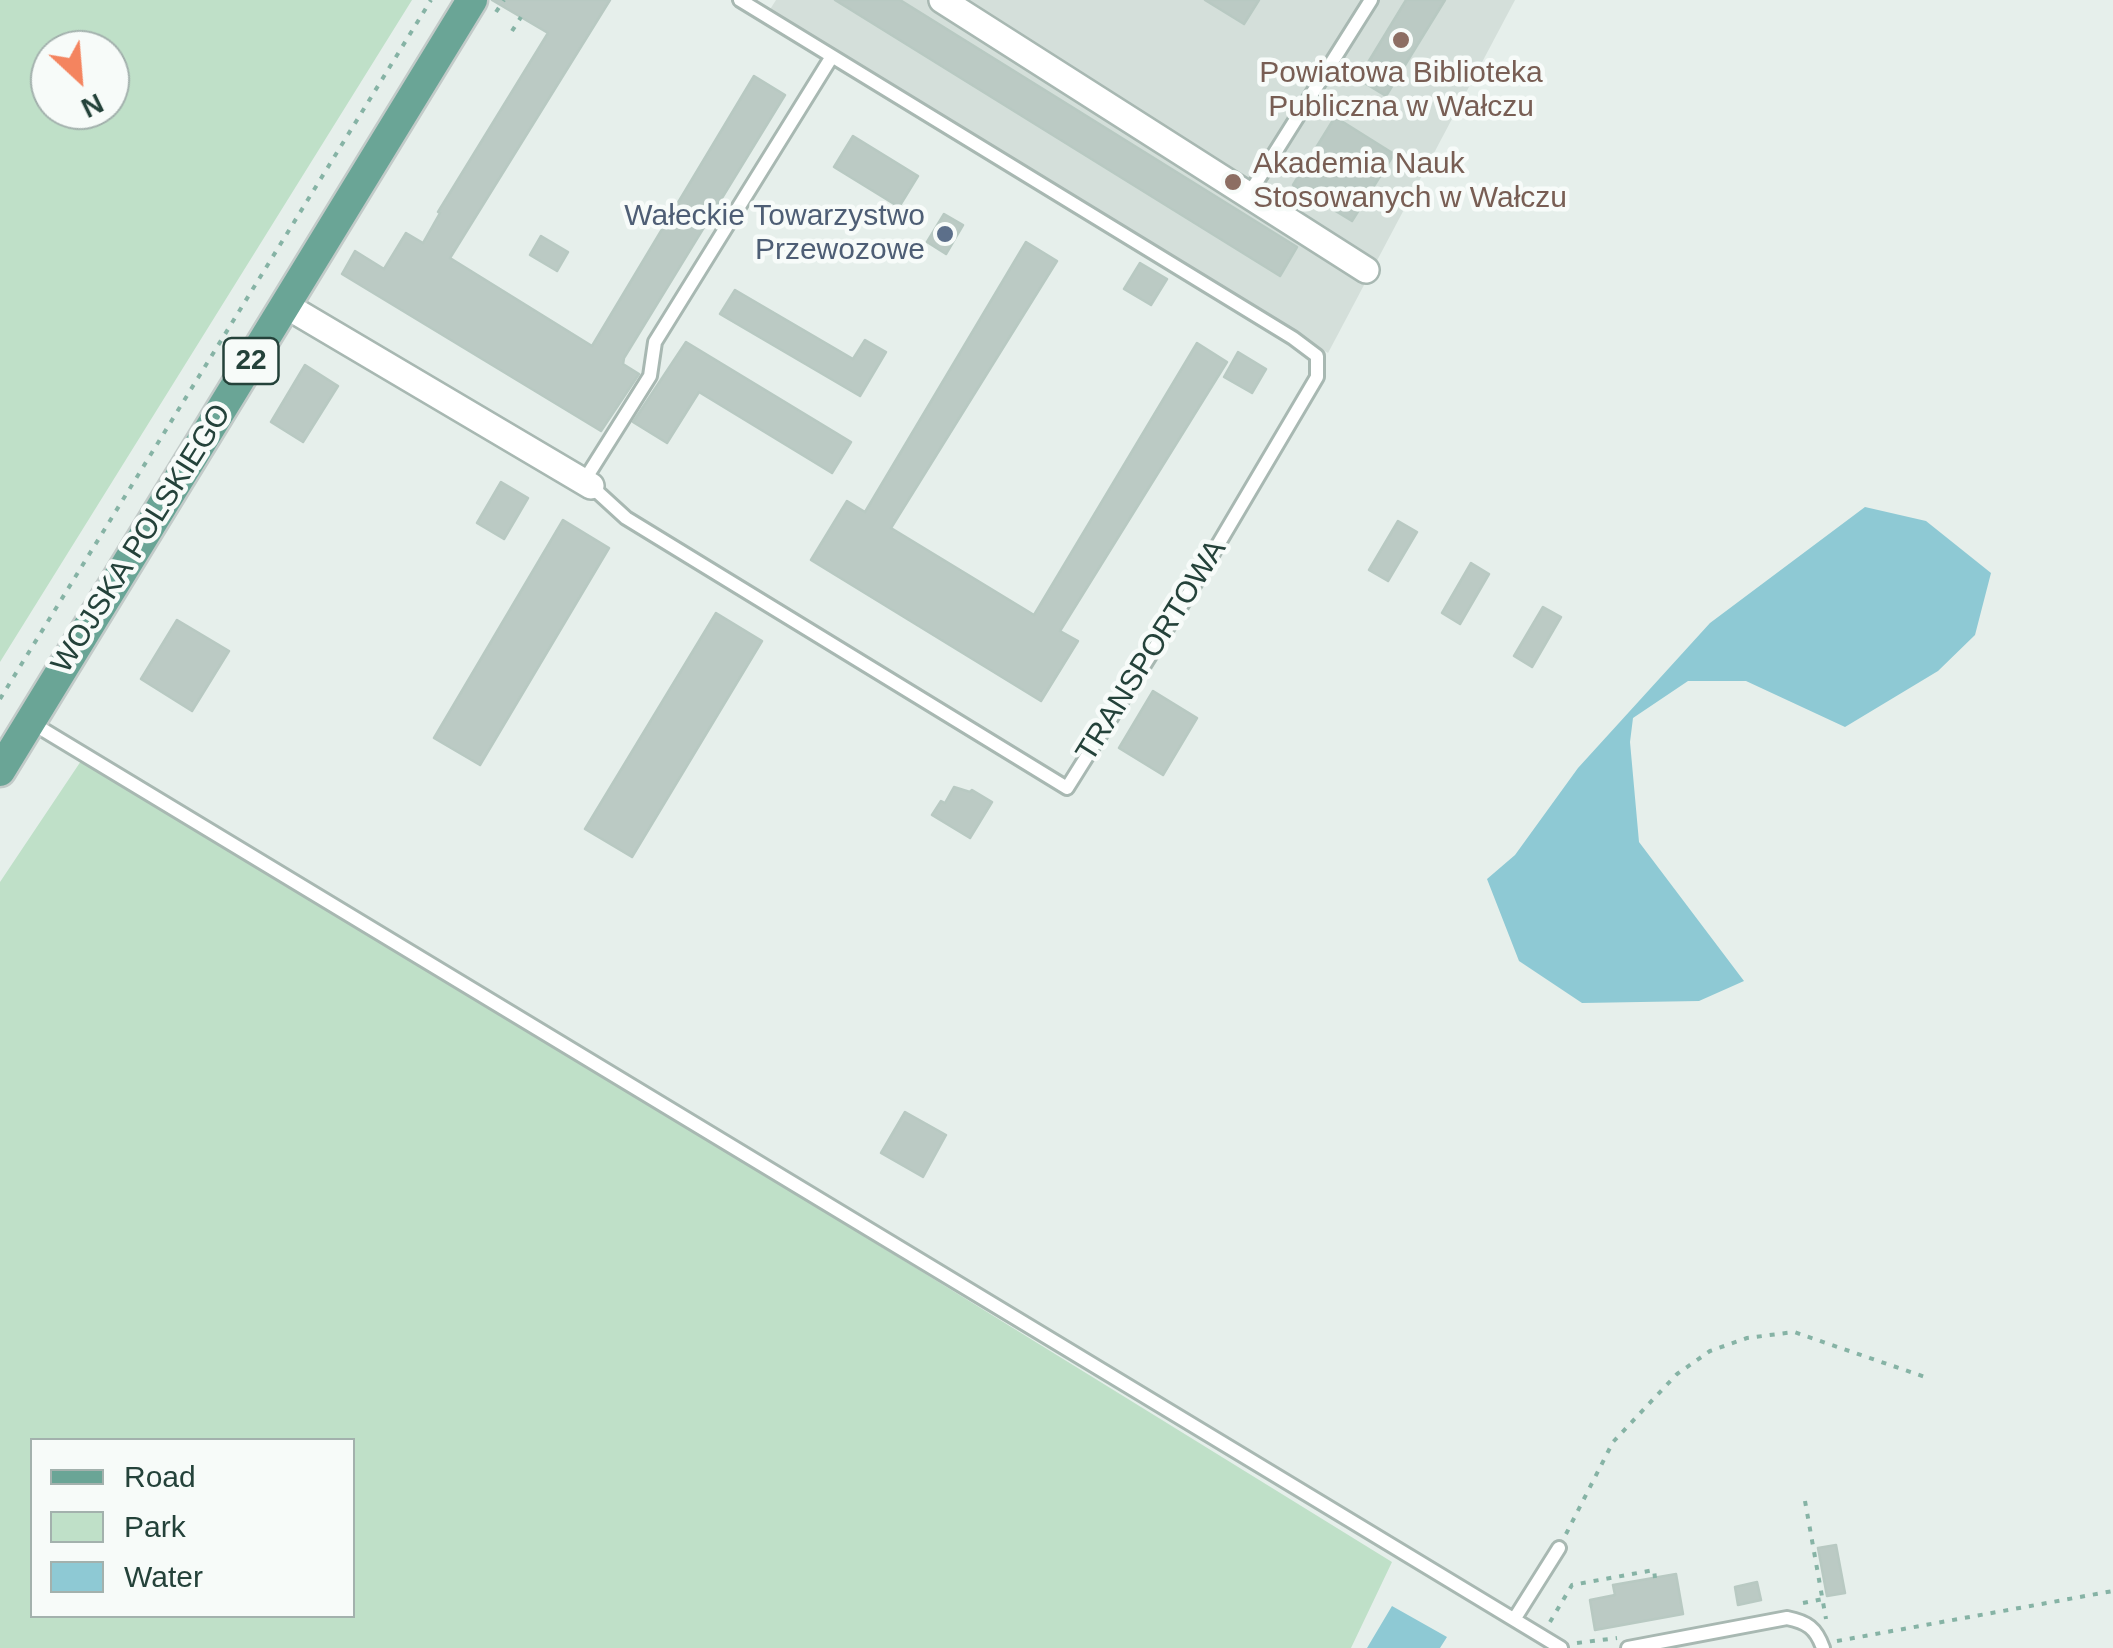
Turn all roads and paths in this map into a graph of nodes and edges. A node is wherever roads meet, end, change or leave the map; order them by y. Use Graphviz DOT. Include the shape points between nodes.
graph roads {
  1 [pos="431,0"];
  2 [pos="472,0"];
  3 [pos="740,0"];
  4 [pos="942,0"];
  5 [pos="1371,0"];
  6 [pos="521,17"];
  7 [pos="512,32"];
  8 [pos="831,58"];
  9 [pos="1250,194"];
  10 [pos="1366,270"];
  11 [pos="285,305"];
  12 [pos="588,484"];
  13 [pos="0,699"];
  14 [pos="30,722"];
  15 [pos="0,771"];
  16 [pos="1928,1378"];
  17 [pos="1805,1501"];
  18 [pos="1559,1548"];
  19 [pos="1656,1578"];
  20 [pos="2113,1591"];
  21 [pos="1823,1599"];
  22 [pos="1804,1603"];
  23 [pos="1515,1618"];
  24 [pos="1547,1626"];
  25 [pos="1629,1642"];
  26 [pos="1565,1644"];
  27 [pos="1825,1645"];
  1 -- 13 [label="path"];
  2 -- 11 [label="main road, WOJSKA POLSKIEGO / 22"];
  3 -- 8 [label="lane, TRANSPORTOWA"];
  4 -- 9 [label="street"];
  5 -- 9 [label="lane"];
  6 -- 7 [label="path"];
  8 -- 12 [label="lane" via="655,342 650,376"];
  8 -- 12 [label="lane, TRANSPORTOWA" via="1292,338 1317,356 1318,377 1067,788 626,518"];
  9 -- 10 [label="street"];
  11 -- 12 [label="street, TRANSPORTOWA"];
  11 -- 14 [label="main road, WOJSKA POLSKIEGO / 22"];
  14 -- 15 [label="main road, WOJSKA POLSKIEGO / 22"];
  14 -- 23 [label="lane"];
  16 -- 18 [label="path" via="1794,1332 1710,1351 1676,1374 1612,1442"];
  17 -- 21 [label="path"];
  18 -- 23 [label="lane"];
  19 -- 24 [label="path" via="1654,1570 1572,1585"];
  20 -- 27 [label="path"];
  21 -- 22 [label="path"];
  21 -- 27 [label="path"];
  23 -- 26 [label="lane"];
  25 -- 26 [label="path"];
  25 -- 27 [label="lane" via="1787,1618 1808,1624"];
}
